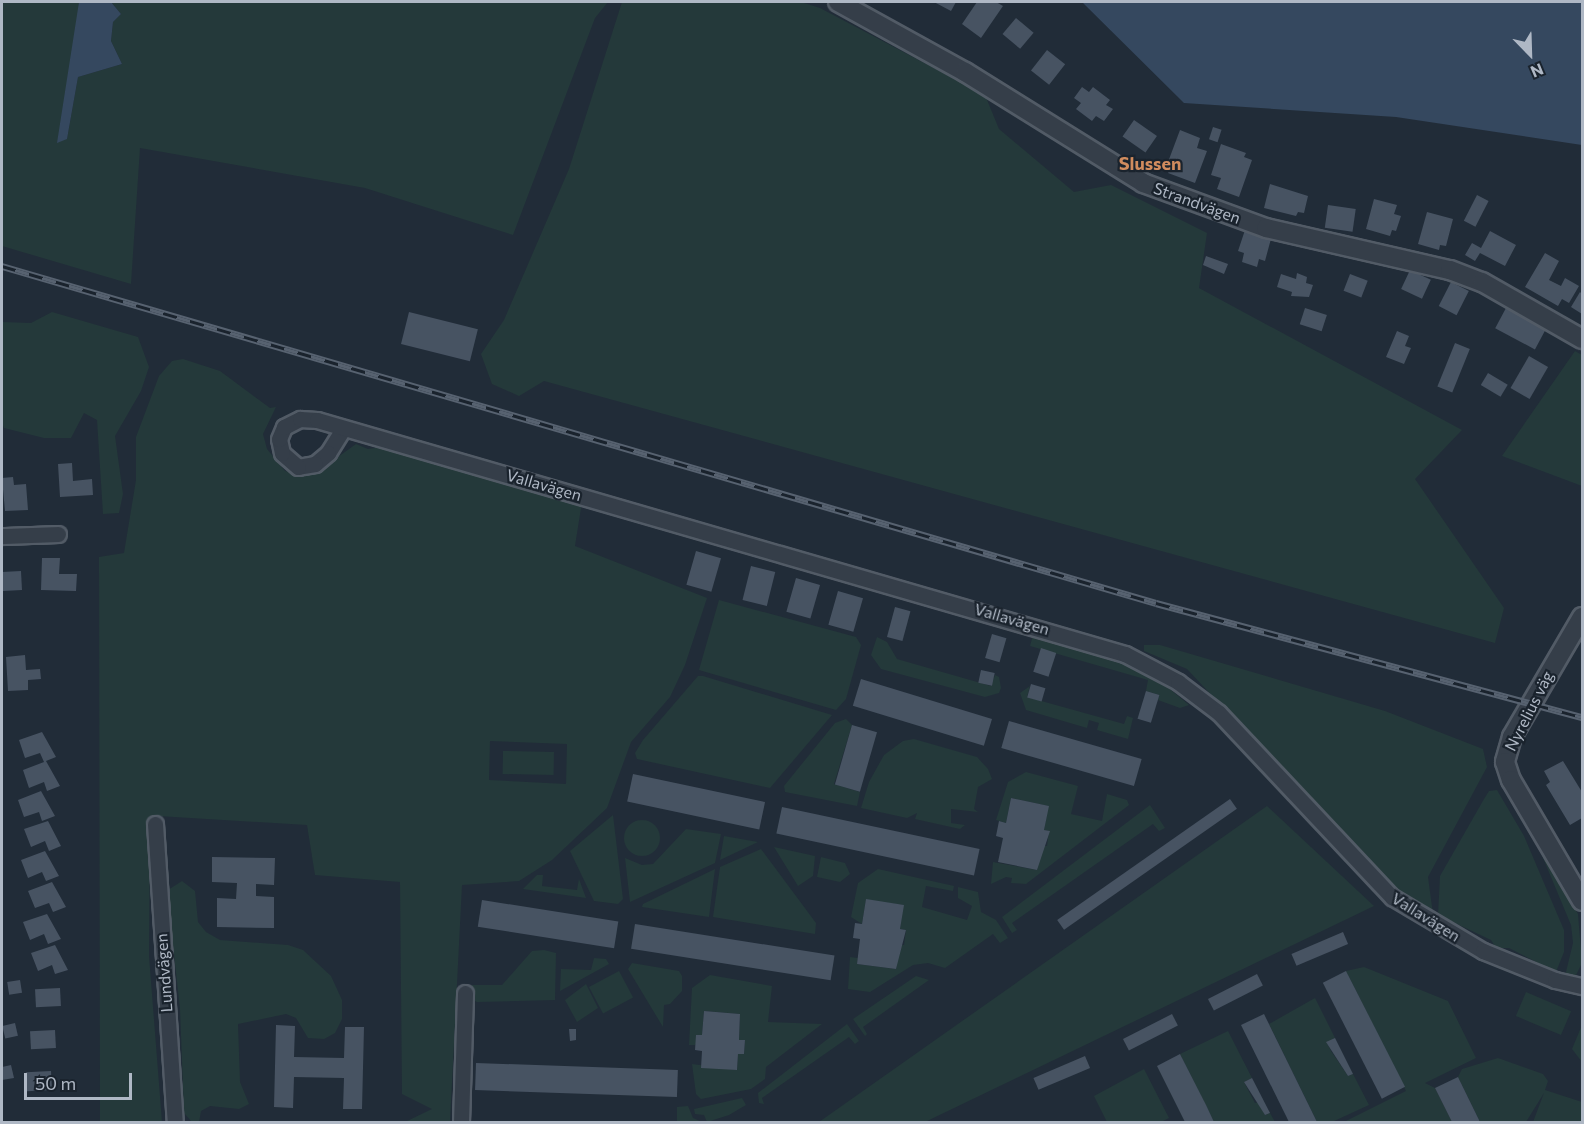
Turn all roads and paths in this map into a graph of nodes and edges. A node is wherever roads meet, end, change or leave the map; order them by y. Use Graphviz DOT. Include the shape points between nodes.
graph roads {
  1 [pos="838,2"];
  2 [pos="1582,339"];
  3 [pos="343,429"];
  4 [pos="58,534"];
  5 [pos="2,536"];
  6 [pos="1582,617"];
  7 [pos="155,824"];
  8 [pos="1582,901"];
  9 [pos="1582,986"];
  10 [pos="465,993"];
  11 [pos="175,1122"];
  12 [pos="461,1122"];
  1 -- 2 [label="street, Strandvägen" via="966,72 1143,183 1266,228 1370,249 1458,273"];
  3 -- 9 [label="street, Vallavägen" via="853,572 1125,654 1178,682 1219,713 1392,897 1483,951 1555,980"];
  4 -- 5 [label="street"];
  6 -- 8 [label="street, Nyrelius väg" via="1512,737 1505,762 1510,780"];
  7 -- 11 [label="street, Lundvägen"];
  10 -- 12 [label="street"];
}
